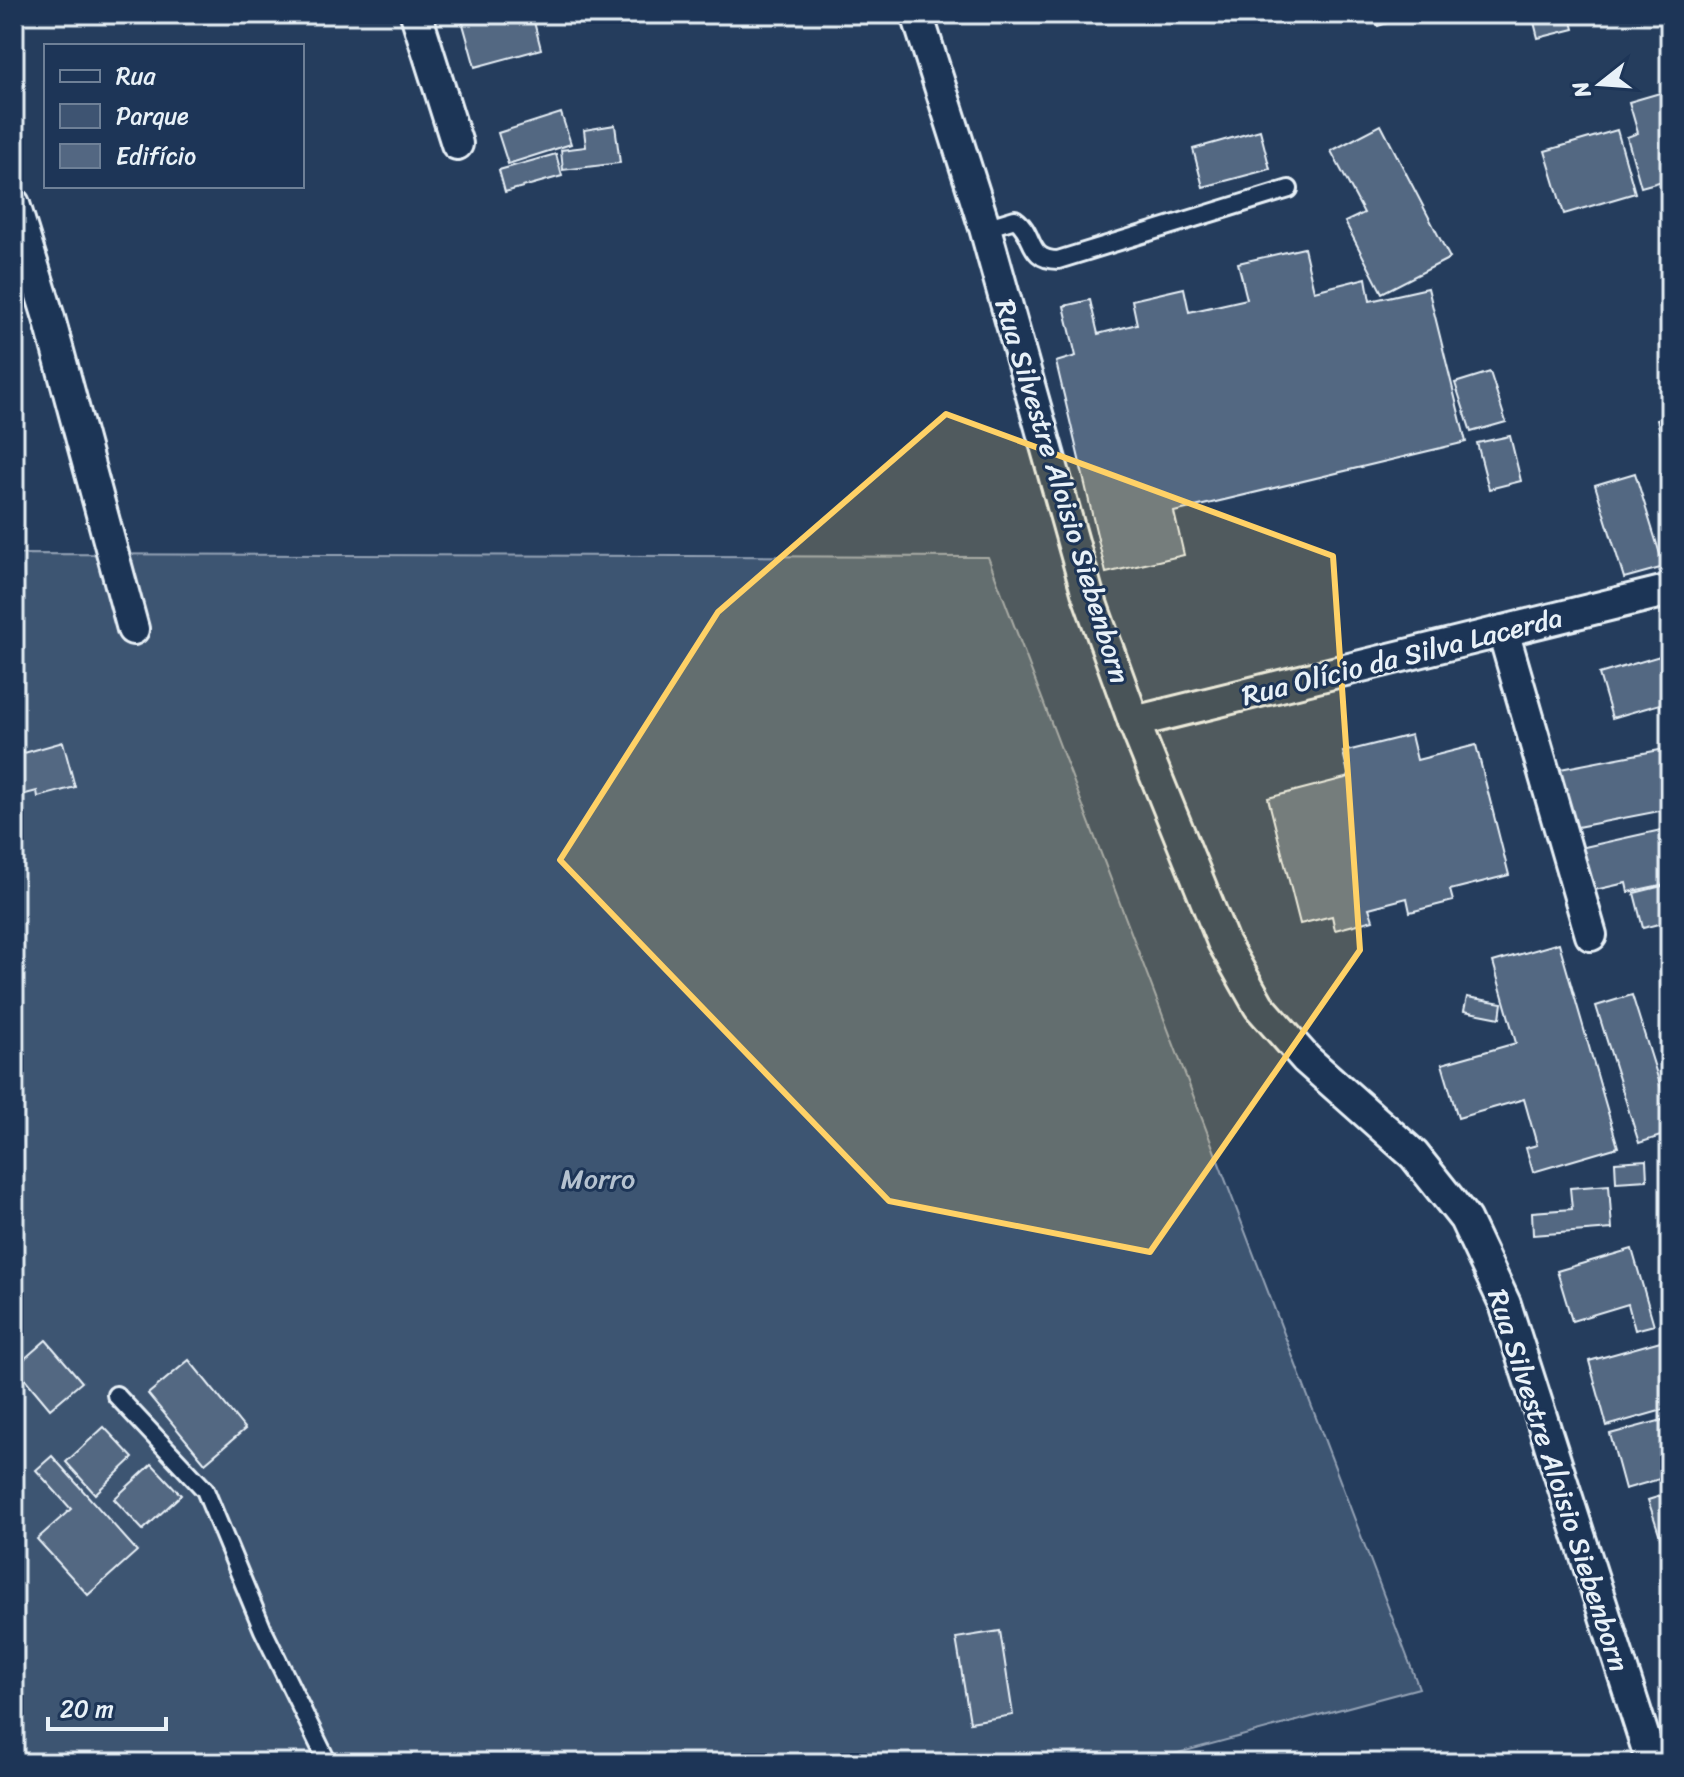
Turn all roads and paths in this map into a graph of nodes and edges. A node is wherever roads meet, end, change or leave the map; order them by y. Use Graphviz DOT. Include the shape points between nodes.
graph roads {
  1 [pos="416,14"];
  2 [pos="917,14"];
  3 [pos="457,144"];
  4 [pos="1289,189"];
  5 [pos="14,204"];
  6 [pos="985,228"];
  7 [pos="1670,590"];
  8 [pos="133,629"];
  9 [pos="1503,631"];
  10 [pos="1134,722"];
  11 [pos="1591,935"];
  12 [pos="116,1395"];
  13 [pos="328,1763"];
  14 [pos="1652,1763"];
  1 -- 3 [label="street"];
  2 -- 6 [label="street, Rua Silvestre Aloisio Siebenborn"];
  4 -- 6 [label="lane" via="1058,260 1037,254 1015,219"];
  5 -- 8 [label="street"];
  6 -- 10 [label="street, Rua Silvestre Aloisio Siebenborn" via="1087,592"];
  7 -- 9 [label="street, Rua Olício da Silva Lacerda"];
  9 -- 10 [label="street, Rua Olício da Silva Lacerda"];
  9 -- 11 [label="street"];
  10 -- 14 [label="street, Rua Silvestre Aloisio Siebenborn" via="1223,942 1259,1006 1306,1059 1414,1155 1465,1219 1505,1304"];
  12 -- 13 [label="lane" via="205,1490 263,1630"];
}
